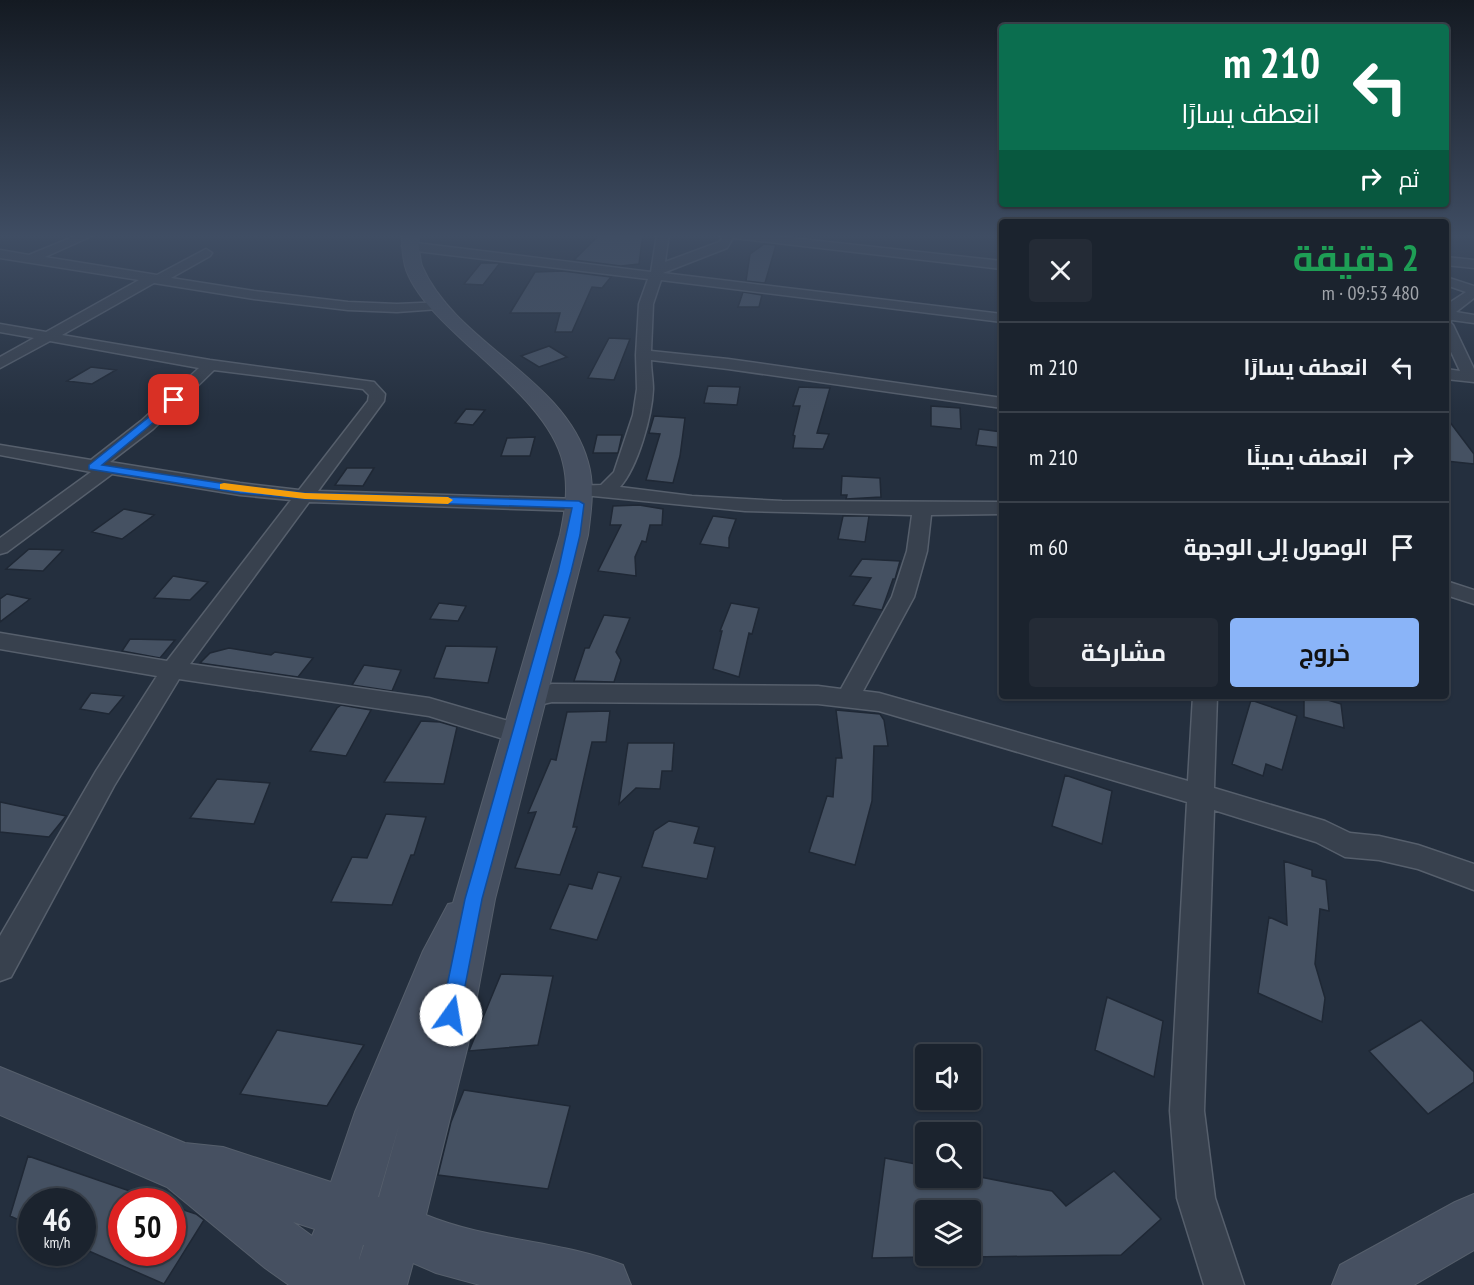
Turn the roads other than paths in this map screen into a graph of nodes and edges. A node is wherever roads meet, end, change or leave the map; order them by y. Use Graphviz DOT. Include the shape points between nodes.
graph roads {
  1 [pos="128,294"];
  2 [pos="248,294"];
  3 [pos="428,294"];
  4 [pos="649,294"];
  5 [pos="821,294"];
  6 [pos="1470,294"];
  7 [pos="439,305"];
  8 [pos="1449,314"];
  9 [pos="999,318"];
  10 [pos="1474,319"];
  11 [pos="1449,320"];
  12 [pos="1449,325"];
  13 [pos="0,328"];
  14 [pos="50,336"];
  15 [pos="643,355"];
  16 [pos="0,363"];
  17 [pos="210,366"];
  18 [pos="1449,374"];
  19 [pos="1472,377"];
  20 [pos="999,403"];
  21 [pos="0,450"];
  22 [pos="100,468"];
  23 [pos="589,495"];
  24 [pos="305,496"];
  25 [pos="999,508"];
  26 [pos="922,509"];
  27 [pos="0,548"];
  28 [pos="1449,589"];
  29 [pos="1474,597"];
  30 [pos="0,640"];
  31 [pos="173,670"];
  32 [pos="849,697"];
  33 [pos="530,698"];
  34 [pos="1205,699"];
  35 [pos="520,734"];
  36 [pos="1201,797"];
  37 [pos="1474,877"];
  38 [pos="474,899"];
  39 [pos="0,966"];
  40 [pos="0,1091"];
  41 [pos="185,1169"];
  42 [pos="346,1212"];
  43 [pos="1474,1221"];
  44 [pos="396,1229"];
  45 [pos="334,1282"];
  46 [pos="379,1285"];
  47 [pos="603,1285"];
  48 [pos="1224,1285"];
  49 [pos="1360,1285"];
  1 -- 14 [label="street"];
  2 -- 7 [label="street" via="348,306"];
  3 -- 7 [label="main road"];
  4 -- 15 [label="street"];
  5 -- 9 [label="street"];
  6 -- 8 [label="street"];
  7 -- 23 [label="main road" via="546,411 572,450"];
  10 -- 11 [label="street"];
  12 -- 19 [label="street"];
  13 -- 14 [label="street"];
  14 -- 16 [label="street"];
  14 -- 17 [label="street"];
  15 -- 20 [label="street"];
  15 -- 23 [label="street" via="645,389 641,415 622,474"];
  17 -- 22 [label="street"];
  17 -- 24 [label="street" via="374,388 376,401"];
  18 -- 19 [label="street"];
  21 -- 22 [label="street"];
  22 -- 24 [label="street"];
  22 -- 27 [label="street"];
  23 -- 24 [label="street"];
  23 -- 26 [label="street"];
  23 -- 33 [label="main road" via="574,535"];
  24 -- 31 [label="street"];
  25 -- 26 [label="street"];
  26 -- 32 [label="street" via="910,580"];
  28 -- 29 [label="street"];
  30 -- 31 [label="street"];
  31 -- 35 [label="street" via="429,707"];
  31 -- 39 [label="street" via="89,807"];
  32 -- 33 [label="street" via="552,693"];
  32 -- 36 [label="street" via="888,704"];
  33 -- 35 [label="main road"];
  34 -- 36 [label="street"];
  35 -- 38 [label="main road"];
  36 -- 37 [label="street" via="1325,833 1345,845 1418,857"];
  36 -- 48 [label="street" via="1187,1111 1196,1198"];
  38 -- 42 [label="main road" via="444,951 424,998 379,1112"];
  38 -- 44 [label="main road" via="446,1035"];
  40 -- 41 [label="main road"];
  41 -- 42 [label="main road" via="223,1173"];
  41 -- 45 [label="main road" via="284,1249"];
  42 -- 44 [label="main road"];
  42 -- 45 [label="main road"];
  43 -- 49 [label="main road"];
  44 -- 46 [label="main road"];
  44 -- 47 [label="main road" via="436,1246"];
}
